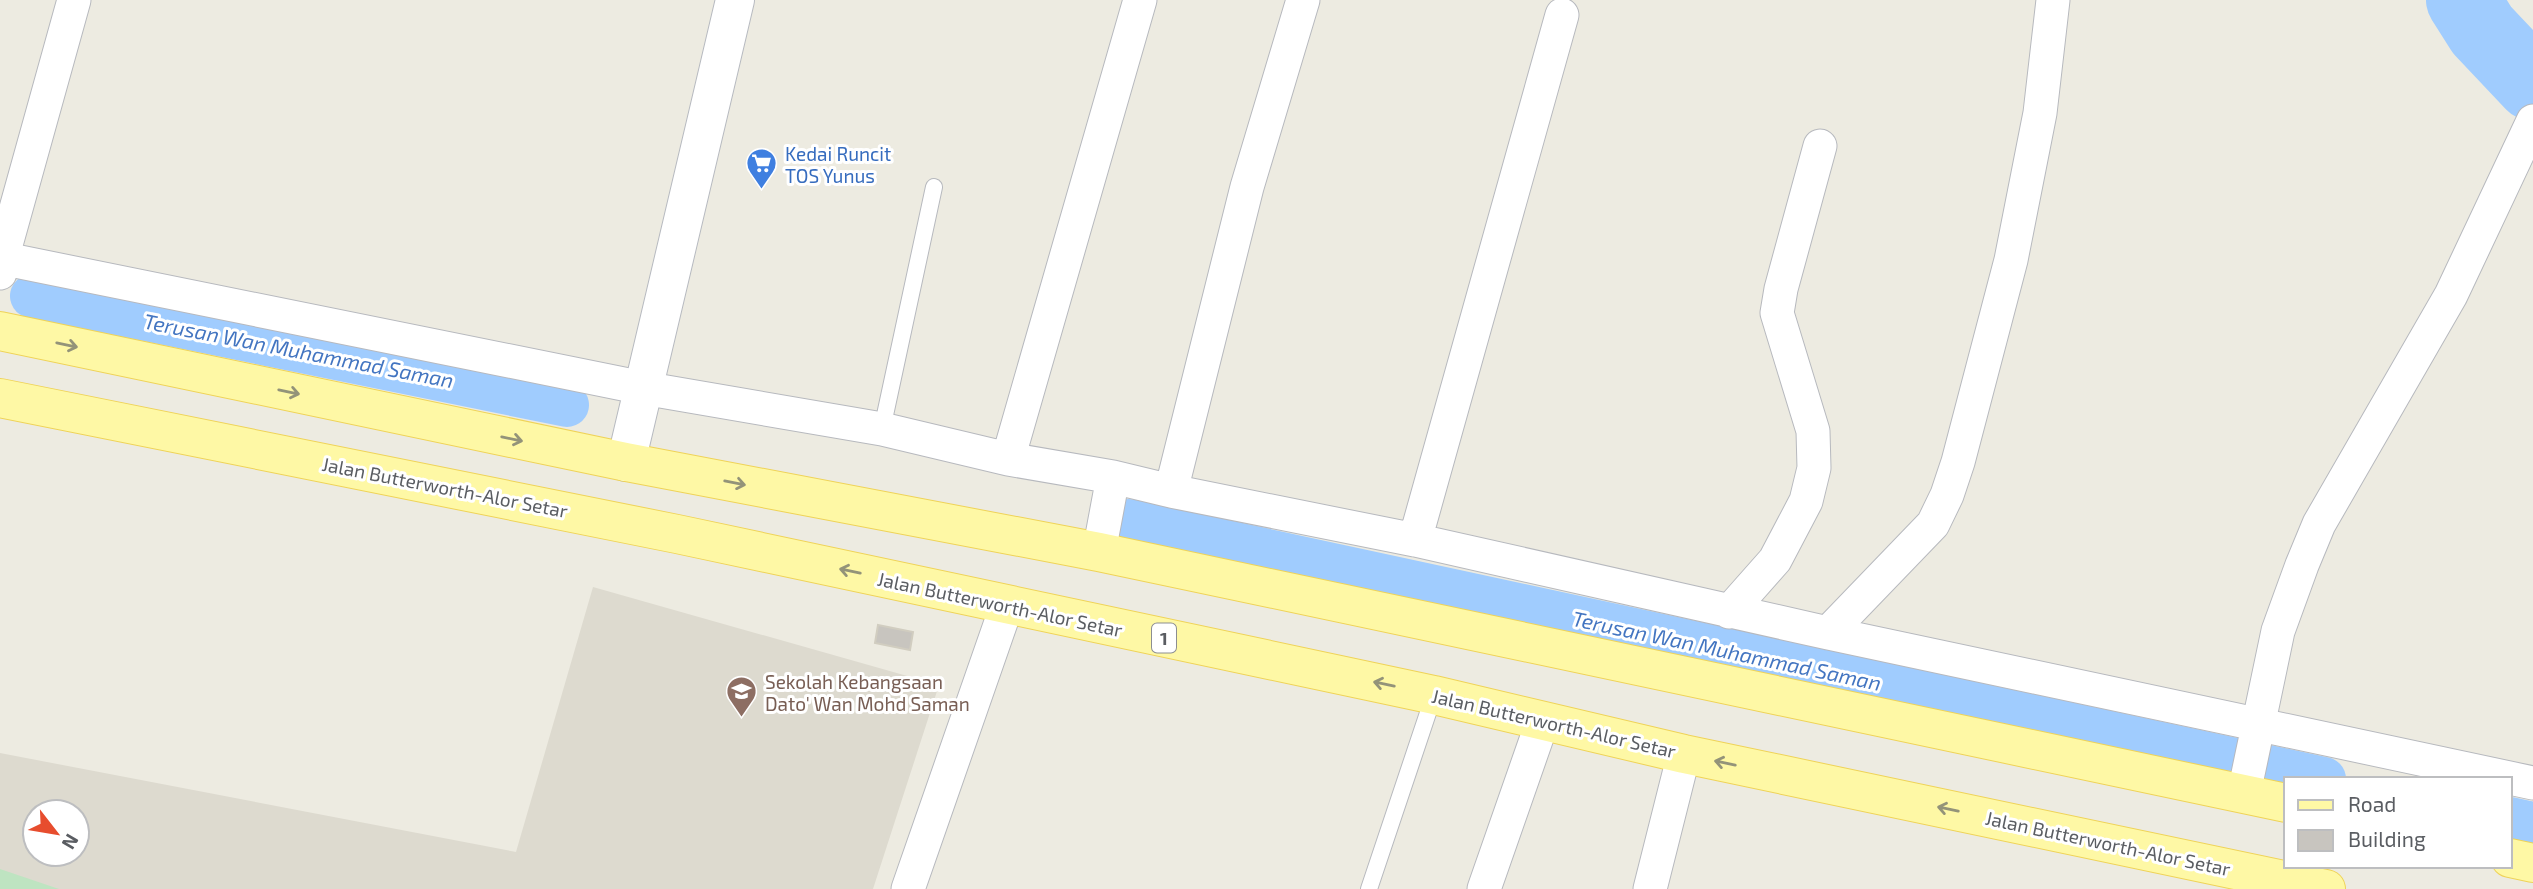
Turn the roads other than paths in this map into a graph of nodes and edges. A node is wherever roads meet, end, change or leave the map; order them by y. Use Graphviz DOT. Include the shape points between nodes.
graph roads {
  1 [pos="74,0"];
  2 [pos="735,0"];
  3 [pos="1140,0"];
  4 [pos="1303,0"];
  5 [pos="2053,0"];
  6 [pos="1562,15"];
  7 [pos="2532,124"];
  8 [pos="1820,146"];
  9 [pos="934,187"];
  10 [pos="1,263"];
  11 [pos="0,331"];
  12 [pos="643,388"];
  13 [pos="0,398"];
  14 [pos="882,429"];
  15 [pos="1008,459"];
  16 [pos="626,463"];
  17 [pos="1112,477"];
  18 [pos="1171,491"];
  19 [pos="1415,540"];
  20 [pos="1099,552"];
  21 [pos="1007,606"];
  22 [pos="1729,612"];
  23 [pos="1828,634"];
  24 [pos="1434,695"];
  25 [pos="1543,720"];
  26 [pos="2258,724"];
  27 [pos="1684,754"];
  28 [pos="2505,777"];
  29 [pos="2512,778"];
  30 [pos="2533,783"];
  31 [pos="2245,793"];
  32 [pos="2284,803"];
  33 [pos="2512,858"];
  34 [pos="2533,863"];
  35 [pos="908,889"];
  36 [pos="1369,889"];
  37 [pos="1484,889"];
  38 [pos="1650,889"];
  39 [pos="2326,889"];
  1 -- 10 [label="street"];
  2 -- 12 [label="street"];
  3 -- 15 [label="street"];
  4 -- 18 [label="street" via="1247,187"];
  5 -- 23 [label="street" via="2039,113 2011,260 1947,495 1933,524"];
  6 -- 19 [label="street"];
  7 -- 26 [label="street" via="2452,295 2319,524 2278,631"];
  8 -- 22 [label="street" via="1777,313 1813,431 1814,468 1806,501 1775,560"];
  9 -- 14 [label="lane"];
  10 -- 12 [label="street"];
  11 -- 16 [label="main road, one-way"];
  12 -- 14 [label="street"];
  12 -- 16 [label="street"];
  21 -- 13 [label="main road, Jalan Butterworth-Alor Setar / 1, one-way" via="677,534"];
  14 -- 15 [label="street"];
  15 -- 17 [label="street"];
  16 -- 20 [label="main road, one-way"];
  17 -- 18 [label="street"];
  17 -- 20 [label="street"];
  18 -- 19 [label="street"];
  19 -- 22 [label="street"];
  20 -- 31 [label="main road"];
  24 -- 21 [label="main road, Jalan Butterworth-Alor Setar / 1, one-way"];
  21 -- 35 [label="street"];
  22 -- 23 [label="street"];
  23 -- 26 [label="street"];
  24 -- 25 [label="main road, Jalan Butterworth-Alor Setar / 1"];
  24 -- 36 [label="lane"];
  25 -- 27 [label="main road, Jalan Butterworth-Alor Setar / 1"];
  25 -- 37 [label="street"];
  26 -- 28 [label="street"];
  26 -- 31 [label="street"];
  27 -- 38 [label="street"];
  39 -- 27 [label="main road, Jalan Butterworth-Alor Setar / 1, one-way"];
  29 -- 30 [label="street"];
  31 -- 32 [label="main road"];
  33 -- 34 [label="main road"];
}
